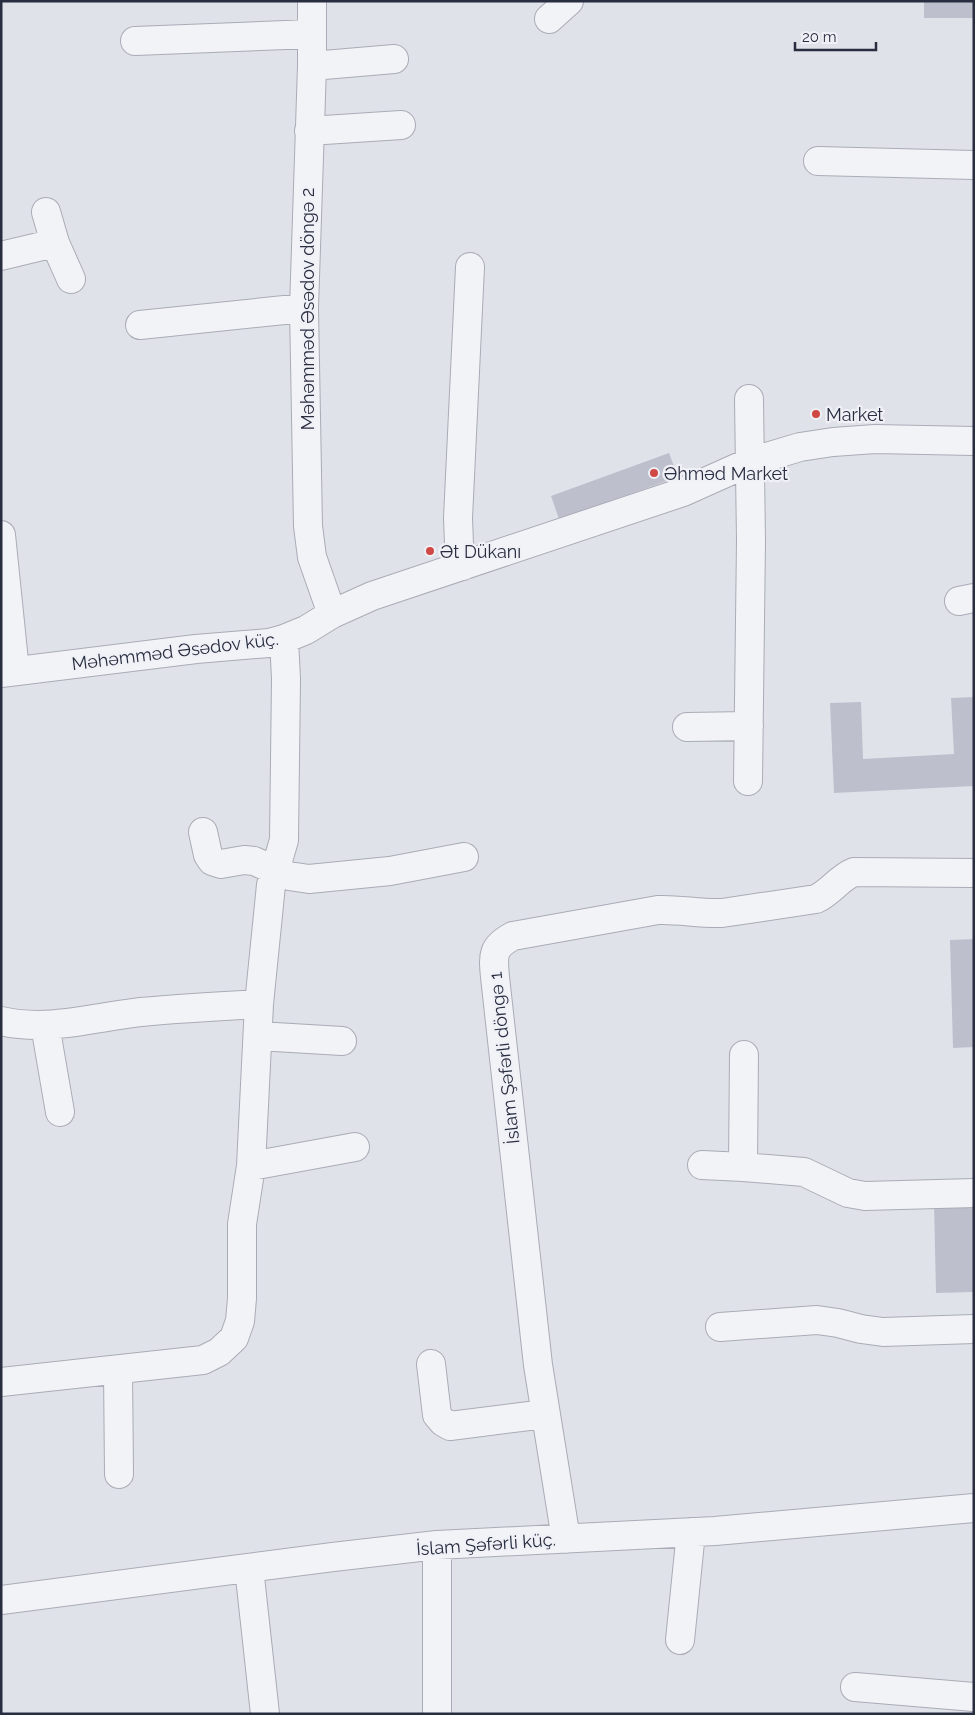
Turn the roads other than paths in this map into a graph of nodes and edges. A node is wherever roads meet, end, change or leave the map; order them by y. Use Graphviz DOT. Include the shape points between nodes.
graph roads {
  1 [pos="312,1"];
  2 [pos="312,34"];
  3 [pos="135,41"];
  4 [pos="394,59"];
  5 [pos="312,66"];
  6 [pos="401,125"];
  7 [pos="309,131"];
  8 [pos="818,161"];
  9 [pos="974,165"];
  10 [pos="46,212"];
  11 [pos="55,243"];
  12 [pos="1,256"];
  13 [pos="470,267"];
  14 [pos="71,279"];
  15 [pos="304,308"];
  16 [pos="140,325"];
  17 [pos="749,399"];
  18 [pos="974,440"];
  19 [pos="750,462"];
  20 [pos="1,535"];
  21 [pos="463,566"];
  22 [pos="332,614"];
  23 [pos="284,639"];
  24 [pos="8,672"];
  25 [pos="749,726"];
  26 [pos="687,727"];
  27 [pos="748,781"];
  28 [pos="203,832"];
  29 [pos="464,857"];
  30 [pos="276,870"];
  31 [pos="974,873"];
  32 [pos="260,1004"];
  33 [pos="1,1021"];
  34 [pos="45,1025"];
  35 [pos="258,1036"];
  36 [pos="342,1041"];
  37 [pos="744,1055"];
  38 [pos="60,1112"];
  39 [pos="355,1147"];
  40 [pos="702,1165"];
  41 [pos="251,1166"];
  42 [pos="743,1167"];
  43 [pos="974,1193"];
  44 [pos="720,1326"];
  45 [pos="974,1329"];
  46 [pos="431,1364"];
  47 [pos="118,1370"];
  48 [pos="1,1382"];
  49 [pos="545,1414"];
  50 [pos="119,1474"];
  51 [pos="974,1508"];
  52 [pos="691,1532"];
  53 [pos="566,1539"];
  54 [pos="437,1545"];
  55 [pos="249,1568"];
  56 [pos="1,1600"];
  57 [pos="680,1640"];
  58 [pos="855,1687"];
  59 [pos="974,1697"];
  60 [pos="265,1714"];
  61 [pos="437,1714"];
  1 -- 2 [label="street, Məhəmməd Əsədov döngə 2"];
  2 -- 3 [label="street"];
  2 -- 5 [label="street, Məhəmməd Əsədov döngə 2"];
  4 -- 5 [label="street"];
  5 -- 7 [label="street, Məhəmməd Əsədov döngə 2"];
  6 -- 7 [label="street"];
  7 -- 15 [label="street, Məhəmməd Əsədov döngə 2"];
  8 -- 9 [label="street"];
  10 -- 11 [label="street"];
  11 -- 12 [label="street"];
  11 -- 14 [label="street"];
  13 -- 21 [label="street" via="458,518"];
  15 -- 16 [label="street"];
  15 -- 22 [label="street, Məhəmməd Əsədov döngə 2" via="308,526 312,557"];
  17 -- 19 [label="street"];
  18 -- 19 [label="street, Məhəmməd Əsədov küç." via="875,438 834,442"];
  19 -- 21 [label="street, Məhəmməd Əsədov küç." via="684,492"];
  19 -- 25 [label="street"];
  20 -- 24 [label="street"];
  21 -- 22 [label="street, Məhəmməd Əsədov küç." via="372,596"];
  22 -- 23 [label="street, Məhəmməd Əsədov küç."];
  23 -- 24 [label="street, Məhəmməd Əsədov küç."];
  23 -- 30 [label="street" via="284,830"];
  25 -- 26 [label="street"];
  25 -- 27 [label="street"];
  28 -- 30 [label="street" via="212,862 254,861"];
  29 -- 30 [label="street" via="340,877 309,879"];
  30 -- 32 [label="street" via="268,904"];
  31 -- 49 [label="street, İslam Şəfərli döngə 1" via="854,872 816,899 722,913 658,910 513,936 496,949 493,958 495,977"];
  32 -- 34 [label="street" via="140,1012"];
  32 -- 35 [label="street"];
  33 -- 34 [label="street"];
  34 -- 38 [label="street"];
  35 -- 36 [label="street"];
  35 -- 41 [label="street"];
  37 -- 42 [label="street"];
  39 -- 41 [label="street"];
  40 -- 42 [label="street"];
  41 -- 47 [label="street" via="242,1224 240,1321 234,1338 219,1352 203,1360"];
  42 -- 43 [label="street" via="804,1172 848,1193 864,1196"];
  44 -- 45 [label="street" via="817,1320 883,1332"];
  46 -- 49 [label="street" via="437,1415 450,1426"];
  47 -- 48 [label="street"];
  47 -- 50 [label="street"];
  49 -- 53 [label="street, İslam Şəfərli döngə 1"];
  51 -- 52 [label="street, İslam Şəfərli küç."];
  52 -- 53 [label="street, İslam Şəfərli küç."];
  52 -- 57 [label="street"];
  53 -- 54 [label="street, İslam Şəfərli küç."];
  54 -- 55 [label="street, İslam Şəfərli küç."];
  54 -- 61 [label="street"];
  55 -- 56 [label="street, İslam Şəfərli küç."];
  55 -- 60 [label="street"];
  58 -- 59 [label="street"];
}
